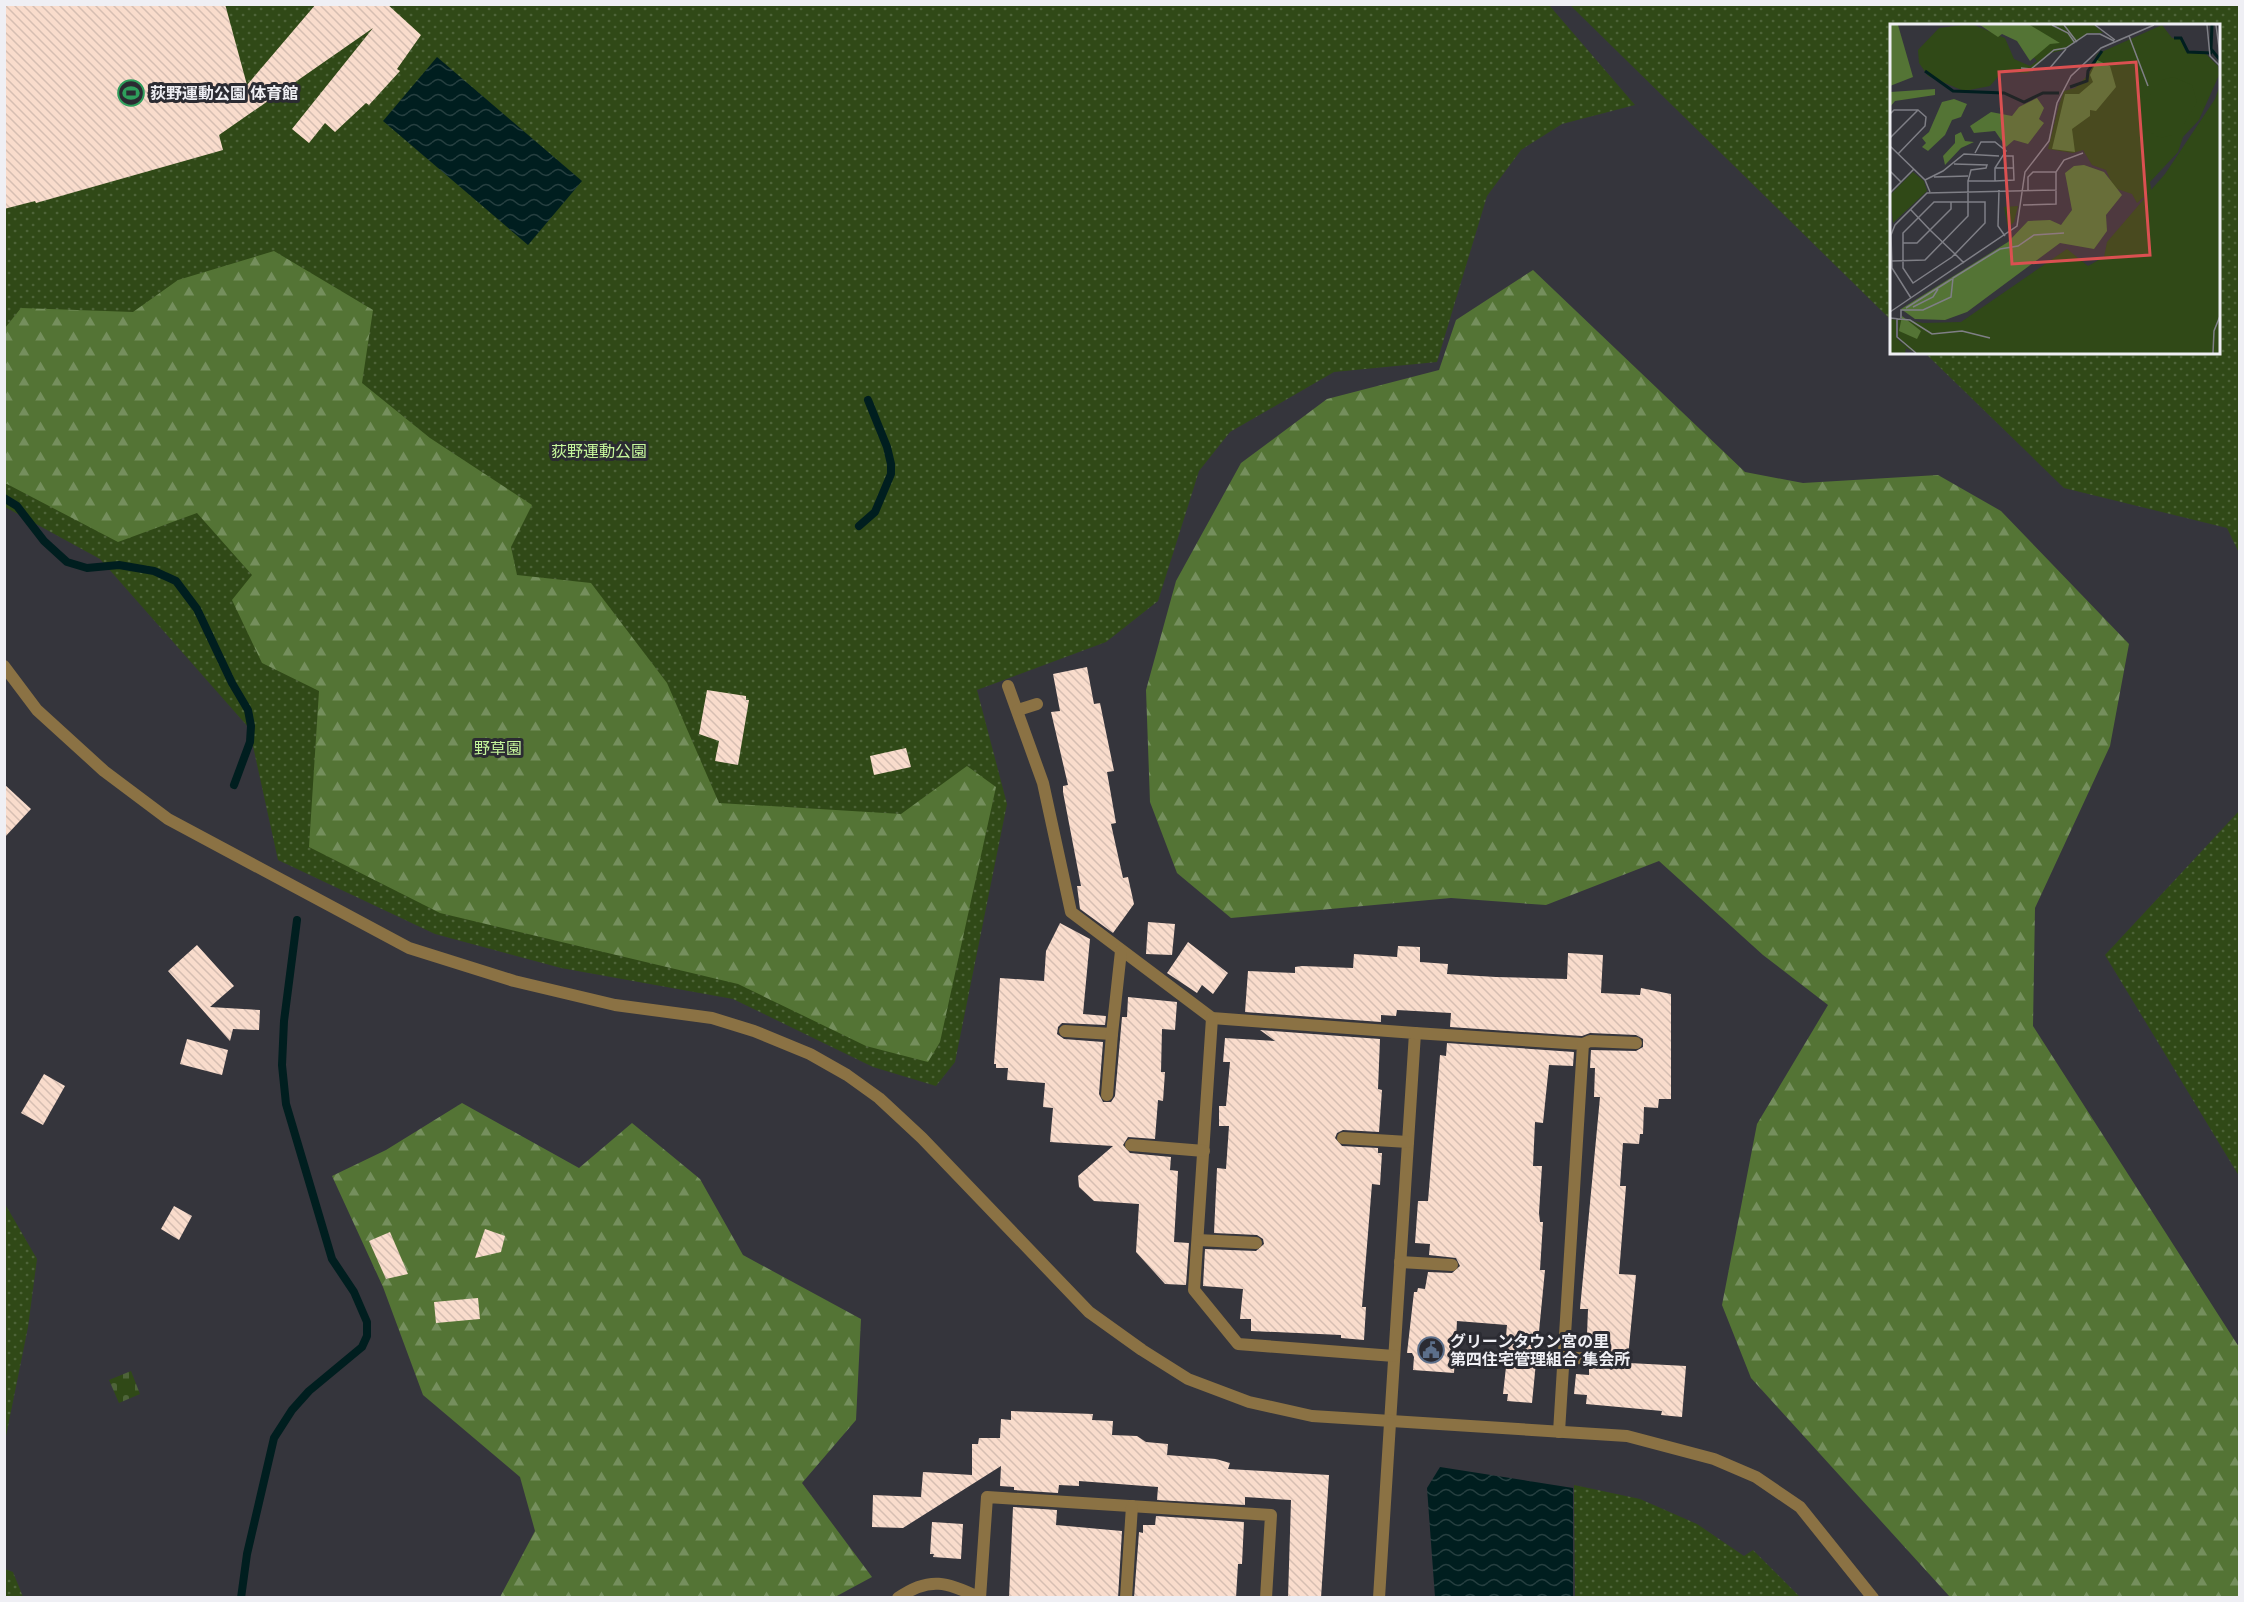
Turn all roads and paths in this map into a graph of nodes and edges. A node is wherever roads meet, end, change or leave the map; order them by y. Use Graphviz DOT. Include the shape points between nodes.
graph roads {
  1 [pos="4,666"];
  2 [pos="1008,686"];
  3 [pos="1037,704"];
  4 [pos="1018,710"];
  5 [pos="1121,951"];
  6 [pos="1212,1018"];
  7 [pos="1065,1031"];
  8 [pos="1415,1033"];
  9 [pos="1112,1034"];
  10 [pos="1636,1043"];
  11 [pos="1583,1044"];
  12 [pos="1107,1095"];
  13 [pos="1342,1138"];
  14 [pos="1408,1142"];
  15 [pos="1131,1145"];
  16 [pos="1203,1151"];
  17 [pos="1198,1240"];
  18 [pos="1256,1243"];
  19 [pos="1400,1262"];
  20 [pos="1452,1265"];
  21 [pos="1394,1356"];
  22 [pos="1563,1357"];
  23 [pos="1621,1361"];
  24 [pos="1390,1423"];
  25 [pos="1559,1432"];
  26 [pos="1132,1506"];
  27 [pos="898,1598"];
  28 [pos="1126,1598"];
  29 [pos="1266,1598"];
  30 [pos="1379,1598"];
  31 [pos="1873,1598"];
  1 -- 24 [label="street" via="37,710 104,771 168,819 409,948 514,981 592,1000 754,1031 810,1054 847,1075 922,1138 1089,1312 1188,1379 1281,1410"];
  2 -- 4 [label="street"];
  3 -- 4 [label="street"];
  4 -- 5 [label="street" via="1042,783 1071,912"];
  5 -- 6 [label="street"];
  5 -- 9 [label="street"];
  6 -- 8 [label="street"];
  6 -- 16 [label="street"];
  7 -- 9 [label="street"];
  8 -- 11 [label="street"];
  8 -- 14 [label="street"];
  9 -- 12 [label="street"];
  10 -- 11 [label="street"];
  11 -- 22 [label="street"];
  13 -- 14 [label="street"];
  14 -- 19 [label="street"];
  15 -- 16 [label="street"];
  16 -- 17 [label="street"];
  17 -- 18 [label="street"];
  17 -- 21 [label="street" via="1194,1290 1238,1344"];
  19 -- 20 [label="street"];
  19 -- 21 [label="street"];
  21 -- 24 [label="street"];
  22 -- 23 [label="street"];
  22 -- 25 [label="street"];
  24 -- 25 [label="street"];
  24 -- 30 [label="street"];
  25 -- 31 [label="street" via="1656,1442 1714,1458 1756,1478 1800,1507"];
  26 -- 27 [label="street" via="987,1497 980,1598 954,1585 924,1583"];
  26 -- 28 [label="street"];
  26 -- 29 [label="street" via="1270,1515"];
}
